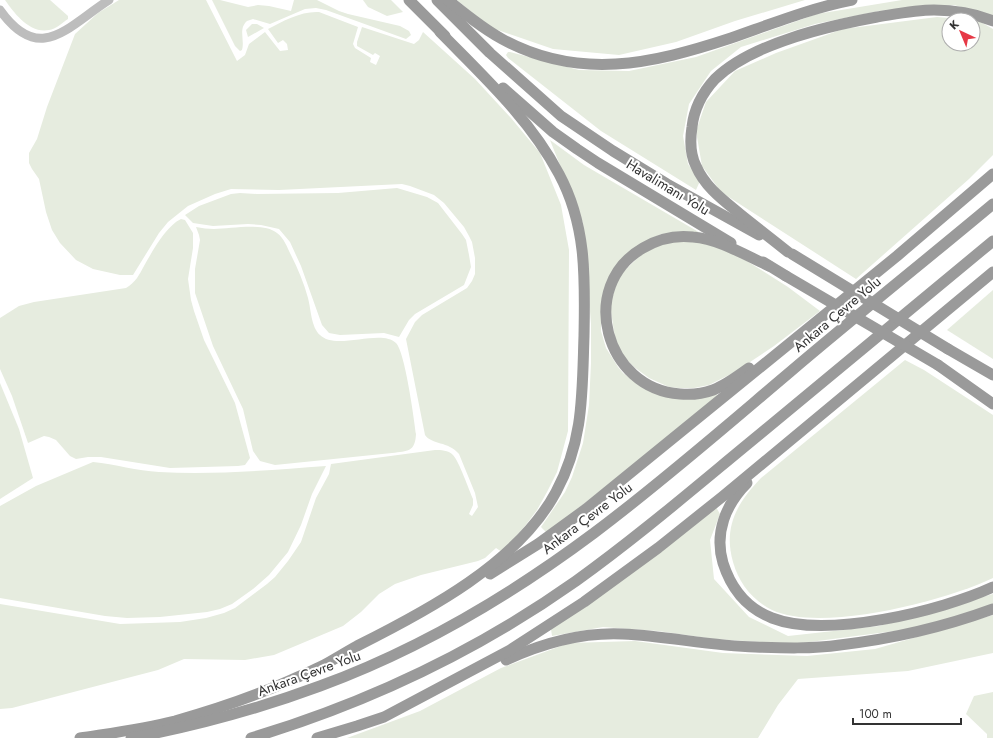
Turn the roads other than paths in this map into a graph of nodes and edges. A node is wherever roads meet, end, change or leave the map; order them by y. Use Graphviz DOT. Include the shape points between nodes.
graph roads {
  1 [pos="109,0"];
  2 [pos="409,0"];
  3 [pos="437,0"];
  4 [pos="448,0"];
  5 [pos="852,0"];
  6 [pos="0,10"];
  7 [pos="993,21"];
  8 [pos="440,32"];
  9 [pos="993,167"];
  10 [pos="993,174"];
  11 [pos="993,204"];
  12 [pos="993,241"];
  13 [pos="790,253"];
  14 [pos="897,256"];
  15 [pos="769,266"];
  16 [pos="993,272"];
  17 [pos="993,280"];
  18 [pos="824,314"];
  19 [pos="948,349"];
  20 [pos="938,365"];
  21 [pos="878,367"];
  22 [pos="993,369"];
  23 [pos="993,375"];
  24 [pos="993,396"];
  25 [pos="993,404"];
  26 [pos="805,428"];
  27 [pos="993,587"];
  28 [pos="993,609"];
  29 [pos="417,615"];
  30 [pos="384,716"];
  31 [pos="80,738"];
  32 [pos="131,738"];
  33 [pos="251,738"];
  34 [pos="317,738"];
  1 -- 6 [label="street" via="68,30 42,39 26,35"];
  2 -- 8 [label="highway, Havalimanı Yolu"];
  3 -- 13 [label="highway, Havalimanı Yolu" via="517,78 566,120 667,184"];
  4 -- 5 [label="highway" via="490,32 522,48 560,61 609,65 676,55 815,9"];
  7 -- 13 [label="highway" via="960,11 923,10 835,25 764,49 739,61 715,80 703,95 694,114 691,141 695,165 720,198"];
  8 -- 15 [label="highway, Havalimanı Yolu" via="528,111 577,149"];
  8 -- 29 [label="highway" via="526,124 552,161 567,191 582,244 583,373 576,443 562,481 548,505 521,539 496,561"];
  9 -- 14 [label="highway"];
  10 -- 14 [label="highway"];
  11 -- 32 [label="highway, Ankara Çevre Yolu" via="639,499 568,552 508,592 407,648 323,685 226,717"];
  12 -- 33 [label="highway" via="656,520 563,590 487,637 426,670 347,705"];
  13 -- 19 [label="highway, Havalimanı Yolu, bridge"];
  14 -- 18 [label="highway"];
  15 -- 18 [label="highway" via="721,244 694,237 671,237 644,247 623,266 608,294 606,317 610,339 617,355 632,373 652,386 676,394 703,393 736,377"];
  15 -- 20 [label="highway, Havalimanı Yolu, bridge"];
  16 -- 21 [label="highway"];
  17 -- 21 [label="highway"];
  18 -- 29 [label="highway" via="561,527 483,578"];
  19 -- 22 [label="highway"];
  19 -- 23 [label="highway"];
  20 -- 24 [label="highway"];
  20 -- 25 [label="highway"];
  21 -- 26 [label="highway"];
  26 -- 27 [label="highway" via="742,488 724,518 720,539 722,559 734,588 751,606 770,618 794,624 843,624 895,617 936,607"];
  26 -- 30 [label="highway" via="658,548 590,598 504,654"];
  28 -- 30 [label="highway" via="932,629 839,646 728,646 622,634 567,638 520,653"];
  29 -- 31 [label="highway" via="319,668 248,698 168,723"];
  30 -- 34 [label="highway"];
}
